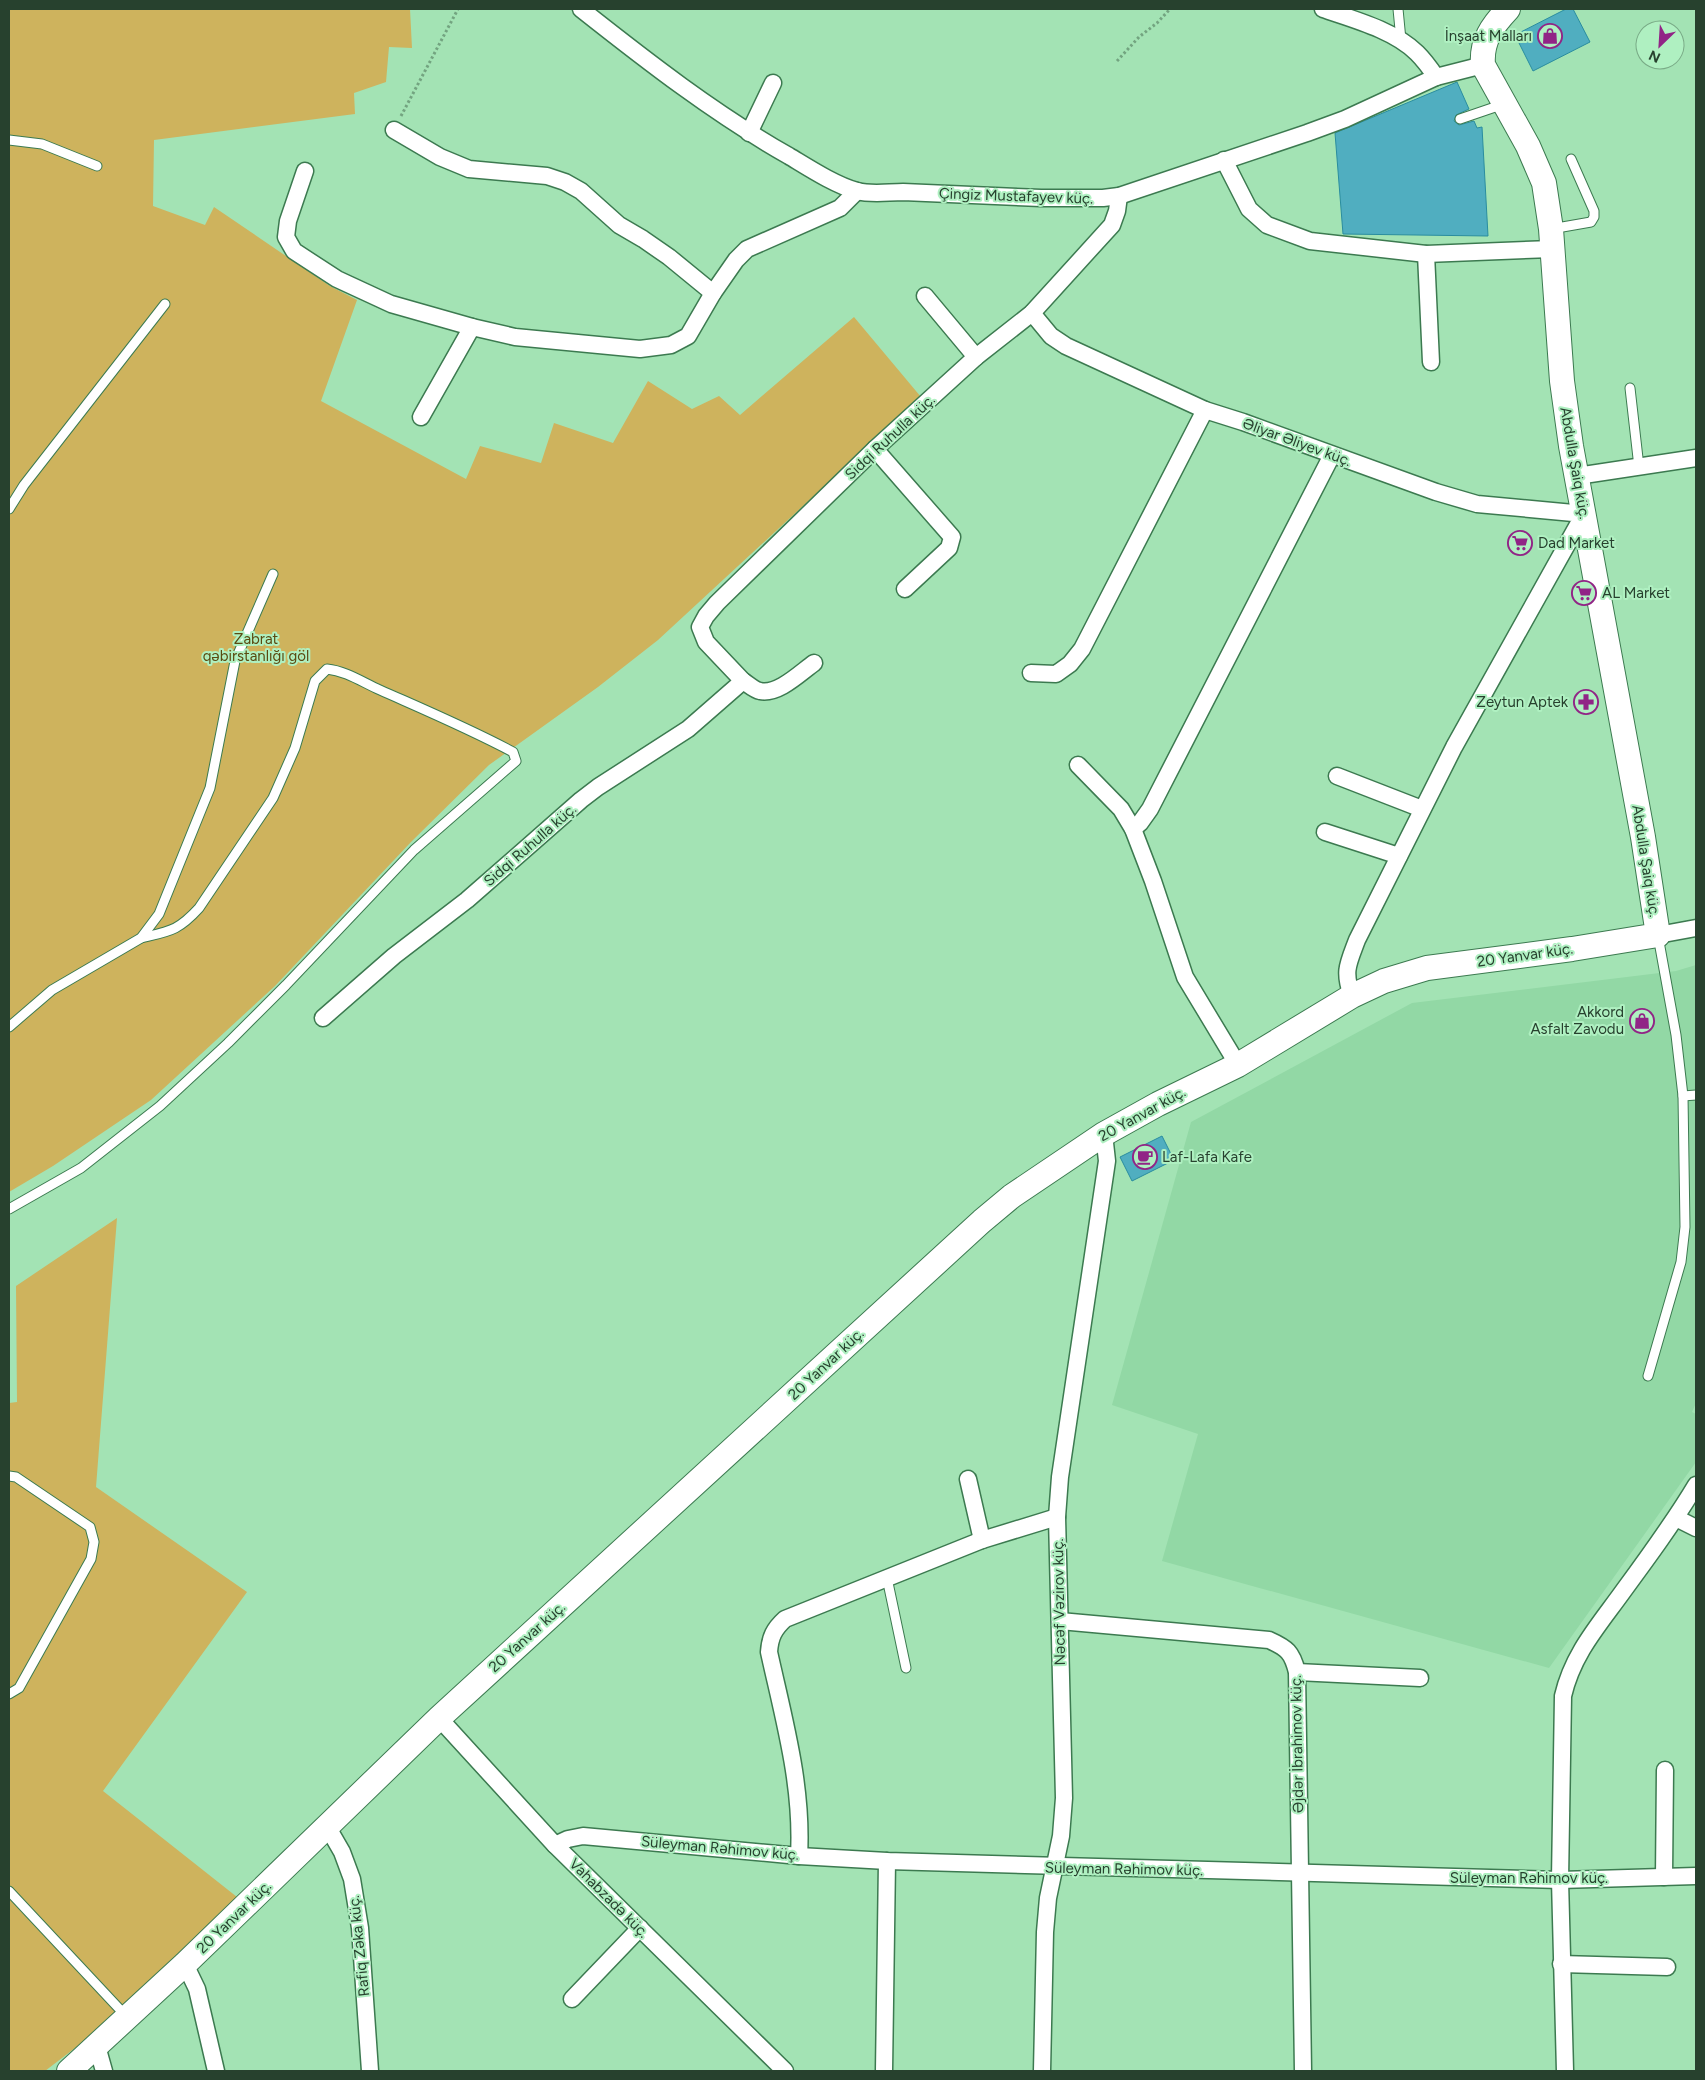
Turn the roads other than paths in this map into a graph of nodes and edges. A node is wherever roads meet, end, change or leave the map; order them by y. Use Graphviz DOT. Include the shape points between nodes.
graph roads {
  1 [pos="581,9"];
  2 [pos="1323,9"];
  3 [pos="1398,9"];
  4 [pos="1508,9"];
  5 [pos="1400,41"];
  6 [pos="1483,65"];
  7 [pos="1436,77"];
  8 [pos="773,83"];
  9 [pos="1504,103"];
  10 [pos="1460,119"];
  11 [pos="394,130"];
  12 [pos="749,133"];
  13 [pos="9,140"];
  14 [pos="1571,159"];
  15 [pos="1224,160"];
  16 [pos="97,166"];
  17 [pos="305,170"];
  18 [pos="857,191"];
  19 [pos="1119,196"];
  20 [pos="1552,239"];
  21 [pos="1426,254"];
  22 [pos="713,293"];
  23 [pos="925,296"];
  24 [pos="165,304"];
  25 [pos="1032,313"];
  26 [pos="472,327"];
  27 [pos="976,357"];
  28 [pos="1431,362"];
  29 [pos="1630,388"];
  30 [pos="1205,410"];
  31 [pos="420,417"];
  32 [pos="875,449"];
  33 [pos="1332,455"];
  34 [pos="1696,458"];
  35 [pos="1639,466"];
  36 [pos="1577,476"];
  37 [pos="9,509"];
  38 [pos="1584,514"];
  39 [pos="273,574"];
  40 [pos="905,589"];
  41 [pos="814,663"];
  42 [pos="1031,673"];
  43 [pos="743,680"];
  44 [pos="1078,765"];
  45 [pos="1337,776"];
  46 [pos="1422,810"];
  47 [pos="1133,829"];
  48 [pos="1325,832"];
  49 [pos="1399,856"];
  50 [pos="1696,928"];
  51 [pos="1658,934"];
  52 [pos="141,938"];
  53 [pos="1352,996"];
  54 [pos="323,1018"];
  55 [pos="9,1027"];
  56 [pos="1238,1065"];
  57 [pos="1696,1095"];
  58 [pos="1683,1096"];
  59 [pos="1104,1134"];
  60 [pos="9,1209"];
  61 [pos="1648,1376"];
  62 [pos="9,1476"];
  63 [pos="968,1479"];
  64 [pos="1696,1485"];
  65 [pos="1058,1517"];
  66 [pos="1676,1518"];
  67 [pos="1696,1528"];
  68 [pos="982,1540"];
  69 [pos="887,1578"];
  70 [pos="1060,1621"];
  71 [pos="906,1668"];
  72 [pos="1297,1672"];
  73 [pos="1420,1678"];
  74 [pos="9,1694"];
  75 [pos="439,1718"];
  76 [pos="1665,1770"];
  77 [pos="327,1826"];
  78 [pos="555,1845"];
  79 [pos="799,1856"];
  80 [pos="887,1861"];
  81 [pos="1054,1867"];
  82 [pos="1299,1873"];
  83 [pos="1696,1876"];
  84 [pos="1664,1877"];
  85 [pos="1560,1880"];
  86 [pos="9,1891"];
  87 [pos="640,1928"];
  88 [pos="185,1964"];
  89 [pos="1561,1964"];
  90 [pos="1667,1967"];
  91 [pos="572,1999"];
  92 [pos="128,2018"];
  93 [pos="97,2046"];
  94 [pos="69,2071"];
  95 [pos="104,2071"];
  96 [pos="216,2071"];
  97 [pos="370,2071"];
  98 [pos="786,2071"];
  99 [pos="884,2071"];
  100 [pos="1042,2071"];
  101 [pos="1303,2071"];
  102 [pos="1565,2071"];
  1 -- 12 [label="street, Çingiz Mustafayev küç."];
  2 -- 5 [label="street" via="1369,25"];
  3 -- 5 [label="lane"];
  4 -- 6 [label="street" via="1488,34 1482,53"];
  5 -- 7 [label="street" via="1416,52"];
  6 -- 7 [label="street, Çingiz Mustafayev küç."];
  6 -- 9 [label="street, Abdulla Şaiq küç."];
  7 -- 15 [label="street, Çingiz Mustafayev küç." via="1345,119"];
  8 -- 12 [label="street"];
  9 -- 10 [label="lane"];
  9 -- 20 [label="street, Abdulla Şaiq küç." via="1538,166 1548,204"];
  11 -- 22 [label="street" via="440,157 469,169 547,176 565,182"];
  12 -- 18 [label="street, Çingiz Mustafayev küç."];
  13 -- 16 [label="lane" via="42,144"];
  14 -- 20 [label="lane" via="1594,211 1594,218 1592,222"];
  15 -- 19 [label="street, Çingiz Mustafayev küç."];
  15 -- 21 [label="street" via="1249,209 1267,225 1310,241"];
  17 -- 26 [label="street" via="288,221 286,237 294,251 369,295"];
  18 -- 19 [label="street, Çingiz Mustafayev küç." via="1041,198"];
  18 -- 22 [label="street" via="840,208 747,249"];
  19 -- 25 [label="street, Sidqi Ruhulla küç." via="1112,225"];
  20 -- 21 [label="street"];
  20 -- 36 [label="street, Abdulla Şaiq küç." via="1562,381"];
  21 -- 28 [label="street"];
  22 -- 26 [label="street" via="688,336 671,345 640,350 525,338"];
  23 -- 27 [label="street"];
  24 -- 37 [label="lane" via="24,485"];
  25 -- 27 [label="street, Sidqi Ruhulla küç."];
  25 -- 30 [label="street, Əliyar Əliyev küç." via="1051,336 1066,346"];
  26 -- 31 [label="street"];
  27 -- 32 [label="street, Sidqi Ruhulla küç."];
  29 -- 35 [label="lane"];
  30 -- 33 [label="street, Əliyar Əliyev küç."];
  30 -- 42 [label="street" via="1082,649 1056,674"];
  32 -- 40 [label="street" via="952,537 949,548"];
  32 -- 43 [label="street, Sidqi Ruhulla küç." via="706,616 700,627 706,642"];
  33 -- 38 [label="street, Əliyar Əliyev küç." via="1477,504"];
  33 -- 47 [label="street" via="1150,809"];
  34 -- 35 [label="street"];
  35 -- 36 [label="street"];
  36 -- 38 [label="street, Abdulla Şaiq küç."];
  38 -- 46 [label="street" via="1462,731"];
  38 -- 51 [label="street, Abdulla Şaiq küç."];
  39 -- 52 [label="lane" via="235,661 210,788 159,914"];
  41 -- 43 [label="street, Sidqi Ruhulla küç." via="769,691 758,691"];
  43 -- 54 [label="street, Sidqi Ruhulla küç." via="688,729 581,800 467,900 394,956"];
  44 -- 47 [label="street" via="1121,809"];
  45 -- 46 [label="street"];
  46 -- 49 [label="street"];
  47 -- 56 [label="street" via="1185,976"];
  48 -- 49 [label="street"];
  49 -- 53 [label="street" via="1347,965 1346,979"];
  50 -- 51 [label="street, 20 Yanvar küç."];
  51 -- 53 [label="street, 20 Yanvar küç." via="1427,968 1384,981"];
  51 -- 58 [label="lane"];
  52 -- 55 [label="lane" via="52,990"];
  52 -- 60 [label="lane" via="171,931 184,924 199,908 273,798 295,748 315,682 327,669 340,670 513,752 516,761 414,850 286,985 160,1106 81,1168"];
  53 -- 56 [label="street, 20 Yanvar küç."];
  56 -- 59 [label="street, 20 Yanvar küç."];
  57 -- 58 [label="lane"];
  58 -- 61 [label="lane" via="1685,1227 1681,1262"];
  59 -- 65 [label="street, Nəcəf Vəzirov küç." via="1107,1161 1060,1477"];
  59 -- 75 [label="street, 20 Yanvar küç." via="1012,1196 982,1221"];
  62 -- 74 [label="lane" via="16,1477 90,1527 94,1542 91,1559 19,1688"];
  63 -- 68 [label="street"];
  64 -- 66 [label="street"];
  65 -- 68 [label="street"];
  65 -- 70 [label="street, Nəcəf Vəzirov küç."];
  66 -- 67 [label="street"];
  66 -- 85 [label="street" via="1580,1650 1567,1679 1562,1712"];
  68 -- 69 [label="street"];
  69 -- 71 [label="lane"];
  69 -- 79 [label="street" via="785,1619 770,1638 770,1652 798,1788"];
  70 -- 72 [label="street, Əjdər İbrahimov küç." via="1269,1640 1284,1646 1294,1657"];
  70 -- 81 [label="street, Nəcəf Vəzirov küç." via="1064,1798"];
  72 -- 73 [label="street"];
  72 -- 82 [label="street, Əjdər İbrahimov küç."];
  75 -- 77 [label="street, 20 Yanvar küç."];
  75 -- 78 [label="street, Vahabzadə küç."];
  76 -- 84 [label="street"];
  77 -- 88 [label="street, 20 Yanvar küç."];
  77 -- 97 [label="street, Rafiq Zəka küç." via="352,1879 360,1928"];
  78 -- 79 [label="street, Süleyman Rəhimov küç." via="583,1836"];
  78 -- 87 [label="street, Vahabzadə küç."];
  79 -- 80 [label="street, Süleyman Rəhimov küç."];
  80 -- 81 [label="street, Süleyman Rəhimov küç."];
  80 -- 99 [label="street"];
  81 -- 82 [label="street, Süleyman Rəhimov küç."];
  81 -- 100 [label="street, Nəcəf Vəzirov küç." via="1048,1898"];
  82 -- 85 [label="street, Süleyman Rəhimov küç."];
  82 -- 101 [label="street, Əjdər İbrahimov küç."];
  83 -- 84 [label="street, Süleyman Rəhimov küç."];
  84 -- 85 [label="street, Süleyman Rəhimov küç."];
  85 -- 89 [label="street"];
  86 -- 92 [label="lane"];
  87 -- 91 [label="street"];
  87 -- 98 [label="street, Vahabzadə küç."];
  88 -- 92 [label="street, 20 Yanvar küç."];
  88 -- 96 [label="street" via="197,1988"];
  89 -- 90 [label="street"];
  89 -- 102 [label="street"];
  92 -- 93 [label="street, 20 Yanvar küç."];
  93 -- 94 [label="street, 20 Yanvar küç."];
  93 -- 95 [label="street"];
}
